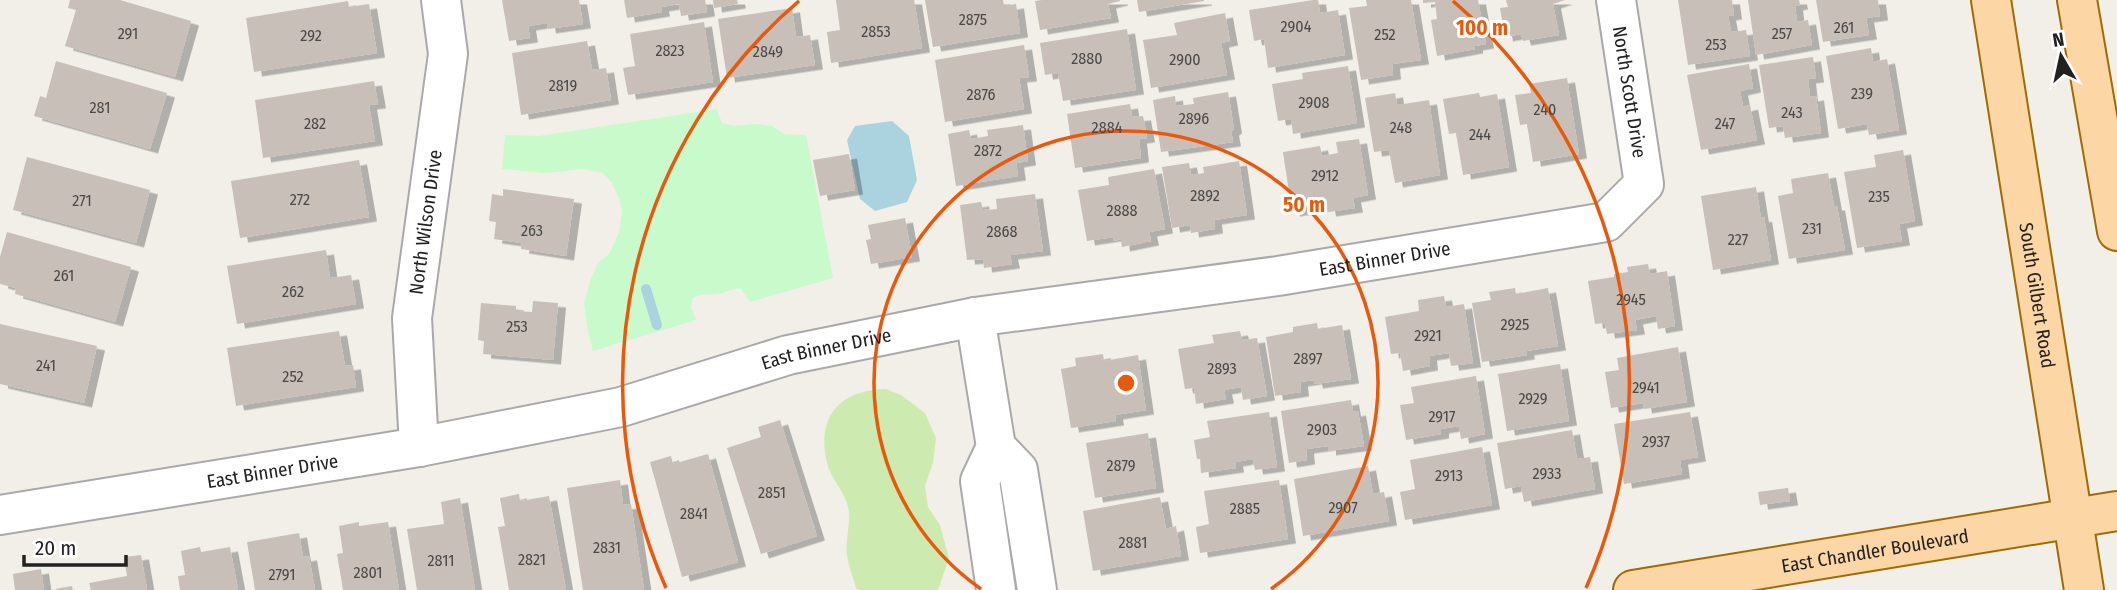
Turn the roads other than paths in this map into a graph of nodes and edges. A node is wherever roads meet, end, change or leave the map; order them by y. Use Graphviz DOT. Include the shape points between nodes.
graph roads {
  1 [pos="441,0"];
  2 [pos="1616,0"];
  3 [pos="1990,0"];
  4 [pos="2077,0"];
  5 [pos="1644,184"];
  6 [pos="2117,231"];
  7 [pos="975,317"];
  8 [pos="419,447"];
  9 [pos="996,447"];
  10 [pos="2117,511"];
  11 [pos="0,515"];
  12 [pos="2072,518"];
  13 [pos="996,590"];
  14 [pos="1037,590"];
  15 [pos="1633,590"];
  16 [pos="2084,590"];
  1 -- 8 [label="street, North Wilson Drive" via="448,54 412,318"];
  2 -- 5 [label="street, North Scott Drive"];
  3 -- 12 [label="main road, South Gilbert Road"];
  4 -- 6 [label="main road"];
  5 -- 7 [label="street, East Binner Drive" via="1606,222 1291,274"];
  7 -- 8 [label="street, East Binner Drive" via="788,355 621,407"];
  7 -- 9 [label="street"];
  8 -- 11 [label="street, East Binner Drive"];
  9 -- 13 [label="street" via="980,481"];
  9 -- 14 [label="street" via="1018,470"];
  10 -- 12 [label="main road, East Chandler Boulevard"];
  12 -- 15 [label="main road, East Chandler Boulevard"];
  12 -- 16 [label="main road, South Gilbert Road"];
}
